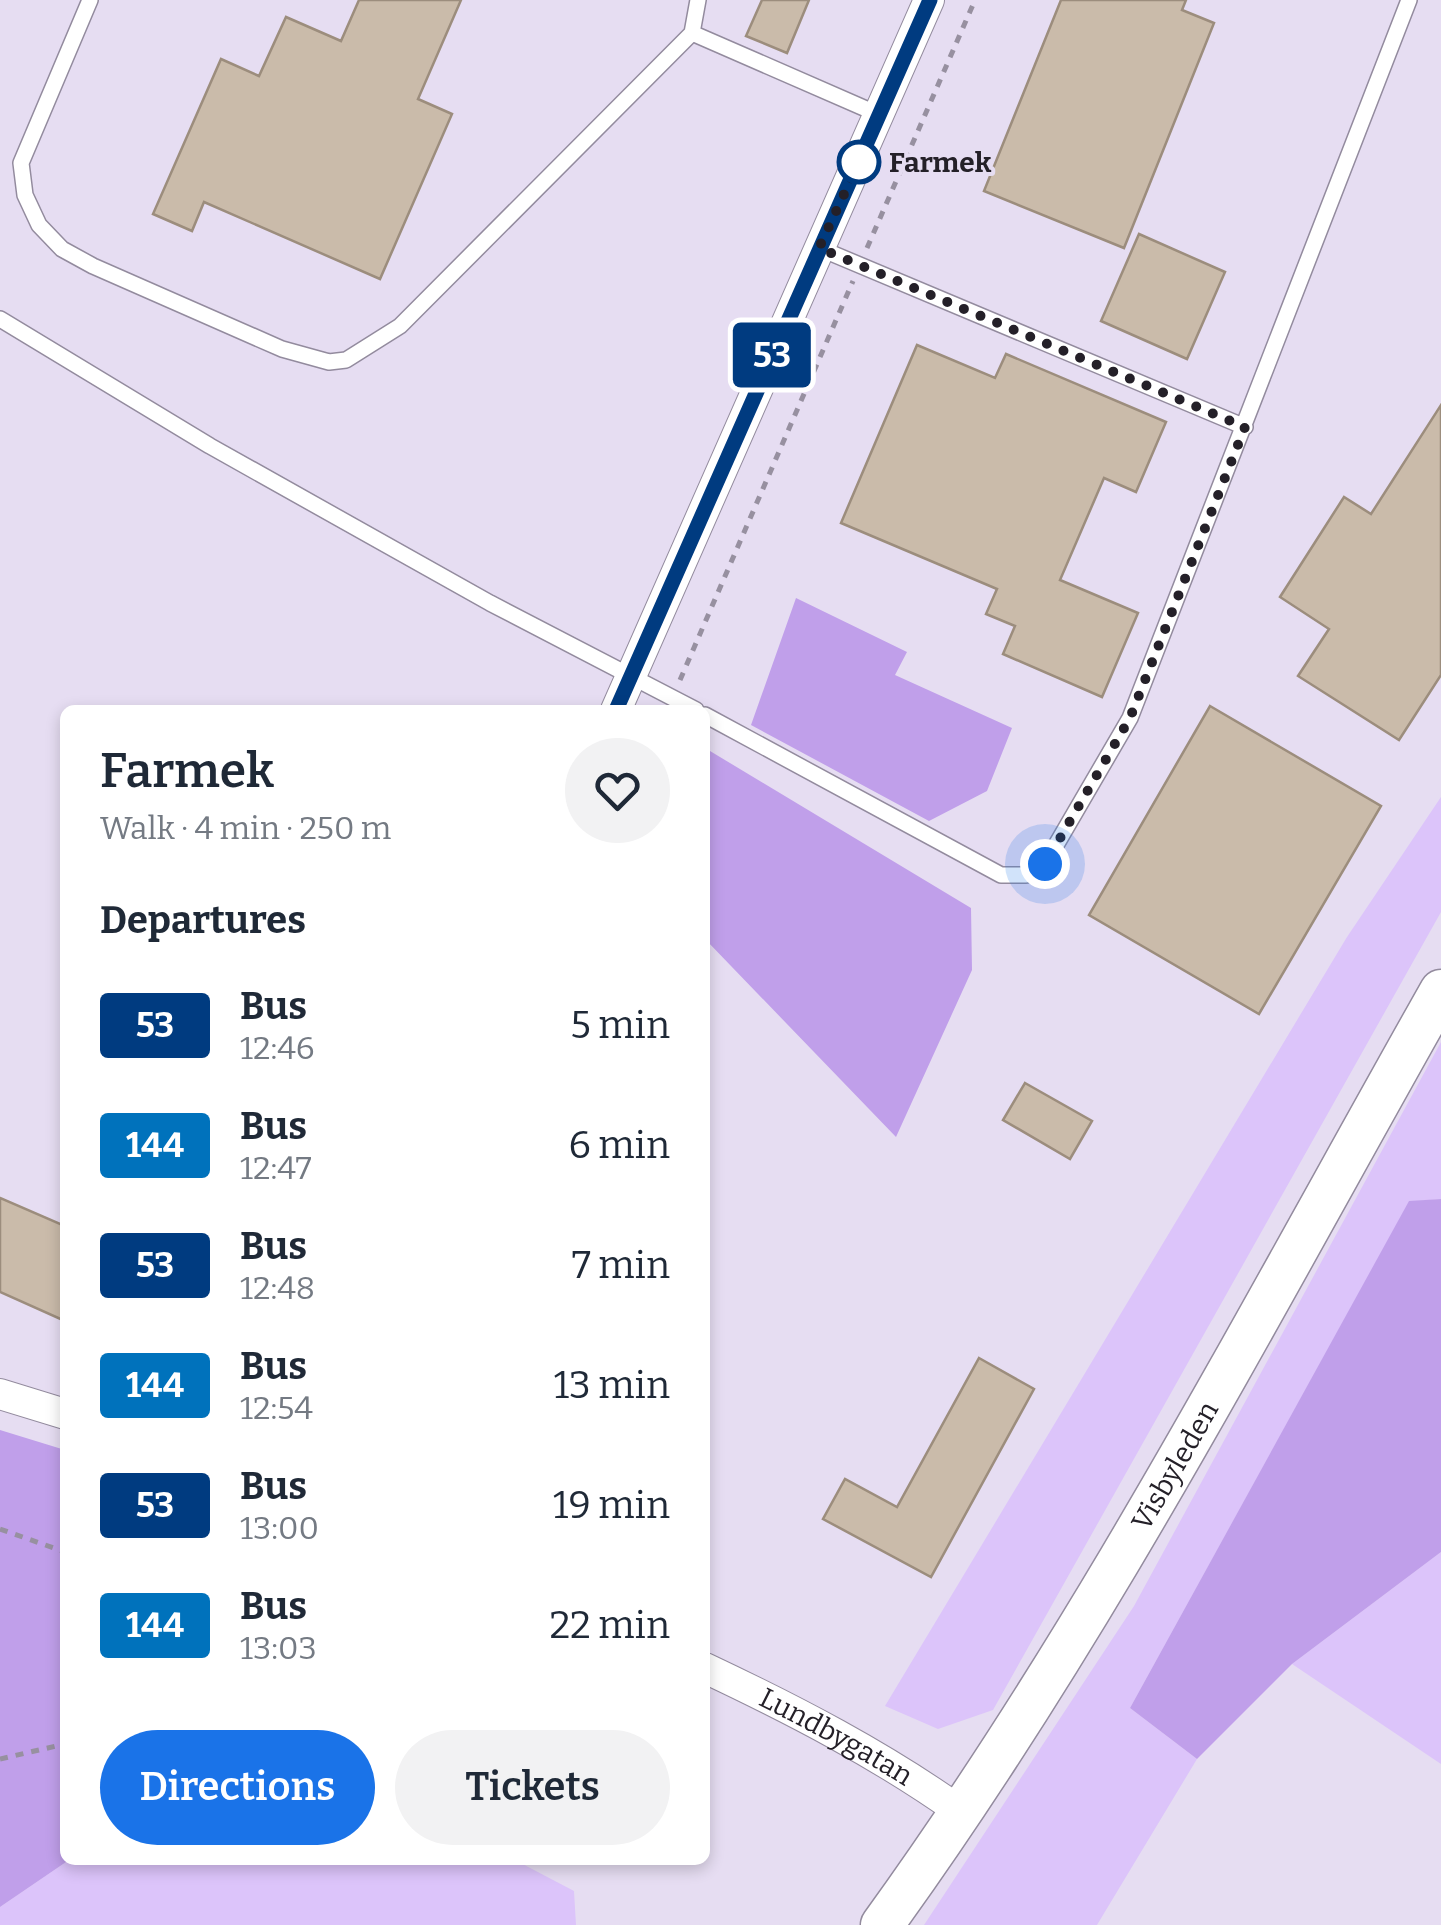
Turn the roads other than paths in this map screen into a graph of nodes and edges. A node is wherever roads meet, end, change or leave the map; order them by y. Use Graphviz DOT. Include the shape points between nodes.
graph roads {
  1 [pos="90,0"];
  2 [pos="698,0"];
  3 [pos="930,0"];
  4 [pos="1409,0"];
  5 [pos="692,33"];
  6 [pos="880,115"];
  7 [pos="819,248"];
  8 [pos="0,319"];
  9 [pos="1245,427"];
  10 [pos="631,677"];
  11 [pos="618,705"];
  12 [pos="687,705"];
  13 [pos="710,718"];
  14 [pos="1441,991"];
  15 [pos="0,1394"];
  16 [pos="60,1412"];
  17 [pos="710,1670"];
  18 [pos="961,1812"];
  19 [pos="882,1925"];
  1 -- 5 [label="lane" via="21,163 25,195 39,225 92,266 282,349 329,362 346,360 400,326"];
  2 -- 5 [label="lane"];
  3 -- 6 [label="street"];
  4 -- 9 [label="lane"];
  5 -- 6 [label="lane"];
  6 -- 7 [label="street"];
  7 -- 9 [label="lane"];
  7 -- 10 [label="street"];
  8 -- 10 [label="lane" via="210,446"];
  9 -- 13 [label="lane" via="1130,718 1045,864 1026,875 1001,875"];
  10 -- 11 [label="street"];
  10 -- 12 [label="lane"];
  14 -- 18 [label="main road, Visbyleden" via="1163,1483"];
  15 -- 16 [label="street"];
  17 -- 18 [label="street, Lundbygatan" via="802,1714"];
  18 -- 19 [label="main road, Visbyleden"];
}
